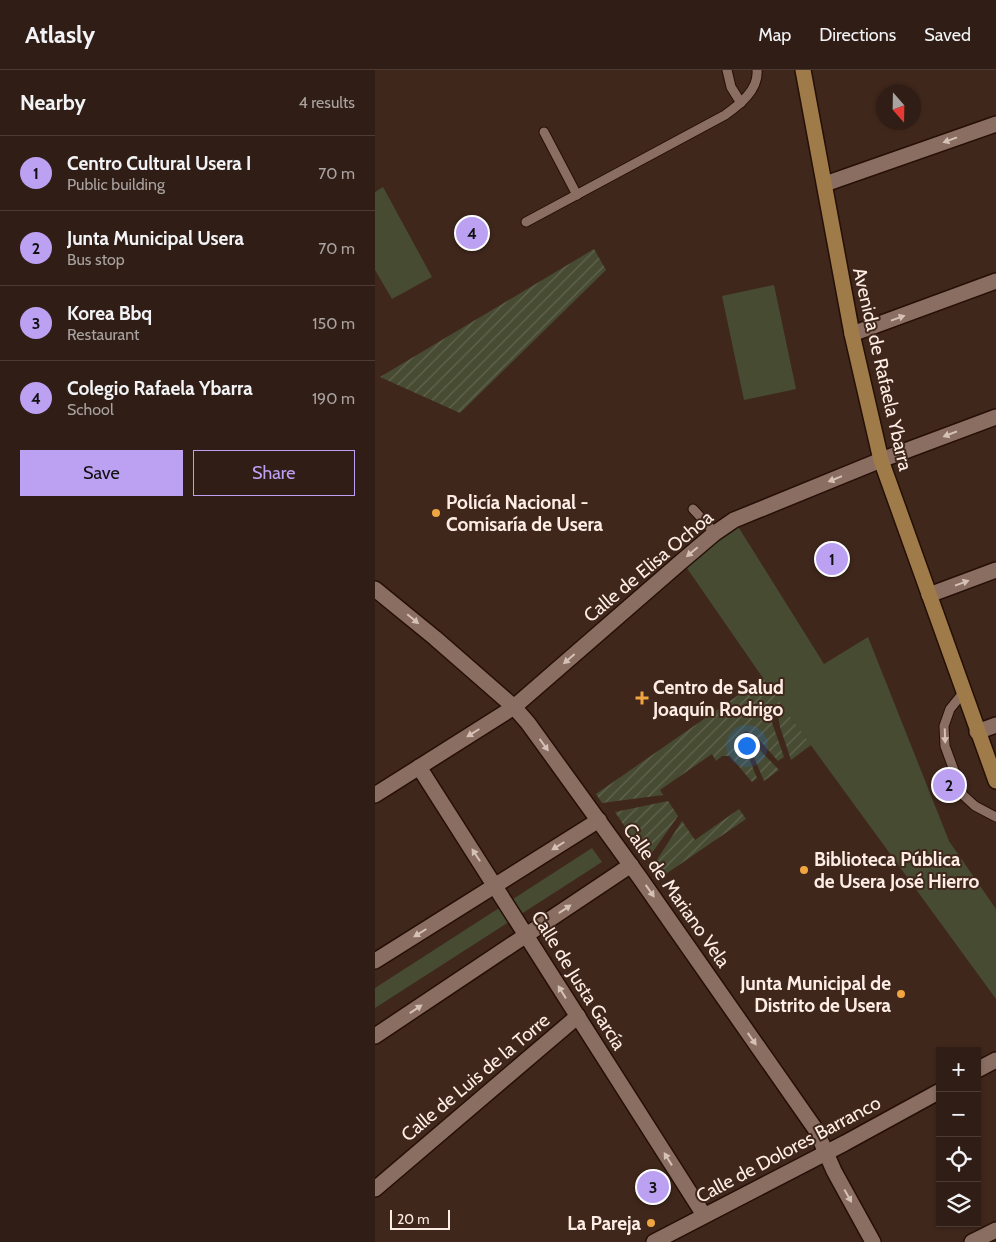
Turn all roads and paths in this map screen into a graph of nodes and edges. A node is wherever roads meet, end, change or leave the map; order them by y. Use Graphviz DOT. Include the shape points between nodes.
graph roads {
  1 [pos="727,70"];
  2 [pos="757,70"];
  3 [pos="803,70"];
  4 [pos="741,103"];
  5 [pos="996,124"];
  6 [pos="544,132"];
  7 [pos="825,184"];
  8 [pos="577,195"];
  9 [pos="526,222"];
  10 [pos="996,281"];
  11 [pos="853,334"];
  12 [pos="996,417"];
  13 [pos="881,460"];
  14 [pos="693,509"];
  15 [pos="715,533"];
  16 [pos="996,570"];
  17 [pos="375,589"];
  18 [pos="929,594"];
  19 [pos="963,693"];
  20 [pos="514,707"];
  21 [pos="996,725"];
  22 [pos="977,732"];
  23 [pos="419,767"];
  24 [pos="996,781"];
  25 [pos="375,795"];
  26 [pos="996,817"];
  27 [pos="599,820"];
  28 [pos="631,864"];
  29 [pos="495,885"];
  30 [pos="527,936"];
  31 [pos="375,961"];
  32 [pos="578,1016"];
  33 [pos="375,1036"];
  34 [pos="996,1060"];
  35 [pos="981,1068"];
  36 [pos="938,1092"];
  37 [pos="826,1153"];
  38 [pos="375,1189"];
  39 [pos="704,1215"];
  40 [pos="996,1230"];
  41 [pos="682,1235"];
  42 [pos="654,1242"];
  43 [pos="873,1242"];
  44 [pos="972,1242"];
  1 -- 4 [label="lane" via="731,87"];
  2 -- 4 [label="lane" via="754,86"];
  3 -- 7 [label="main road, Avenida de Rafaela Ybarra"];
  4 -- 8 [label="lane" via="717,120"];
  5 -- 7 [label="street, one-way"];
  6 -- 8 [label="lane"];
  7 -- 11 [label="main road, Avenida de Rafaela Ybarra"];
  8 -- 9 [label="lane"];
  11 -- 10 [label="street, one-way"];
  11 -- 13 [label="main road, Avenida de Rafaela Ybarra"];
  12 -- 13 [label="street, Calle de Elisa Ochoa, one-way"];
  13 -- 15 [label="street, Calle de Elisa Ochoa, one-way" via="734,520"];
  13 -- 18 [label="main road, Avenida de Rafaela Ybarra"];
  14 -- 15 [label="lane"];
  15 -- 20 [label="street, Calle de Elisa Ochoa, one-way"];
  18 -- 16 [label="street, one-way"];
  17 -- 20 [label="street, Calle de Mariano Vela, one-way"];
  18 -- 19 [label="main road, Avenida de Rafaela Ybarra"];
  19 -- 22 [label="main road, Avenida de Rafaela Ybarra"];
  19 -- 26 [label="lane, one-way" via="950,709 944,726 945,746 963,795"];
  20 -- 23 [label="street, Calle de Elisa Ochoa, one-way"];
  20 -- 27 [label="street, Calle de Mariano Vela, one-way"];
  21 -- 22 [label="street"];
  22 -- 24 [label="main road, Avenida de Rafaela Ybarra"];
  23 -- 25 [label="street, Calle de Elisa Ochoa"];
  29 -- 23 [label="street, Calle de Justa García, one-way"];
  27 -- 28 [label="street, Calle de Mariano Vela"];
  27 -- 29 [label="street, one-way"];
  30 -- 28 [label="street, one-way"];
  28 -- 37 [label="street, Calle de Mariano Vela, one-way" via="816,1130"];
  29 -- 30 [label="street, Calle de Justa García"];
  29 -- 31 [label="street, one-way"];
  32 -- 30 [label="street, Calle de Justa García, one-way"];
  33 -- 30 [label="street, one-way"];
  32 -- 38 [label="street, Calle de Luis de la Torre"];
  39 -- 32 [label="street, Calle de Justa García, one-way"];
  34 -- 35 [label="street"];
  36 -- 37 [label="street, Calle de Dolores Barranco"];
  37 -- 39 [label="street, Calle de Dolores Barranco"];
  37 -- 43 [label="street, Calle de Mariano Vela, one-way"];
  39 -- 41 [label="street, Calle de Dolores Barranco"];
  40 -- 44 [label="street"];
  41 -- 42 [label="street, Calle de Dolores Barranco"];
}
